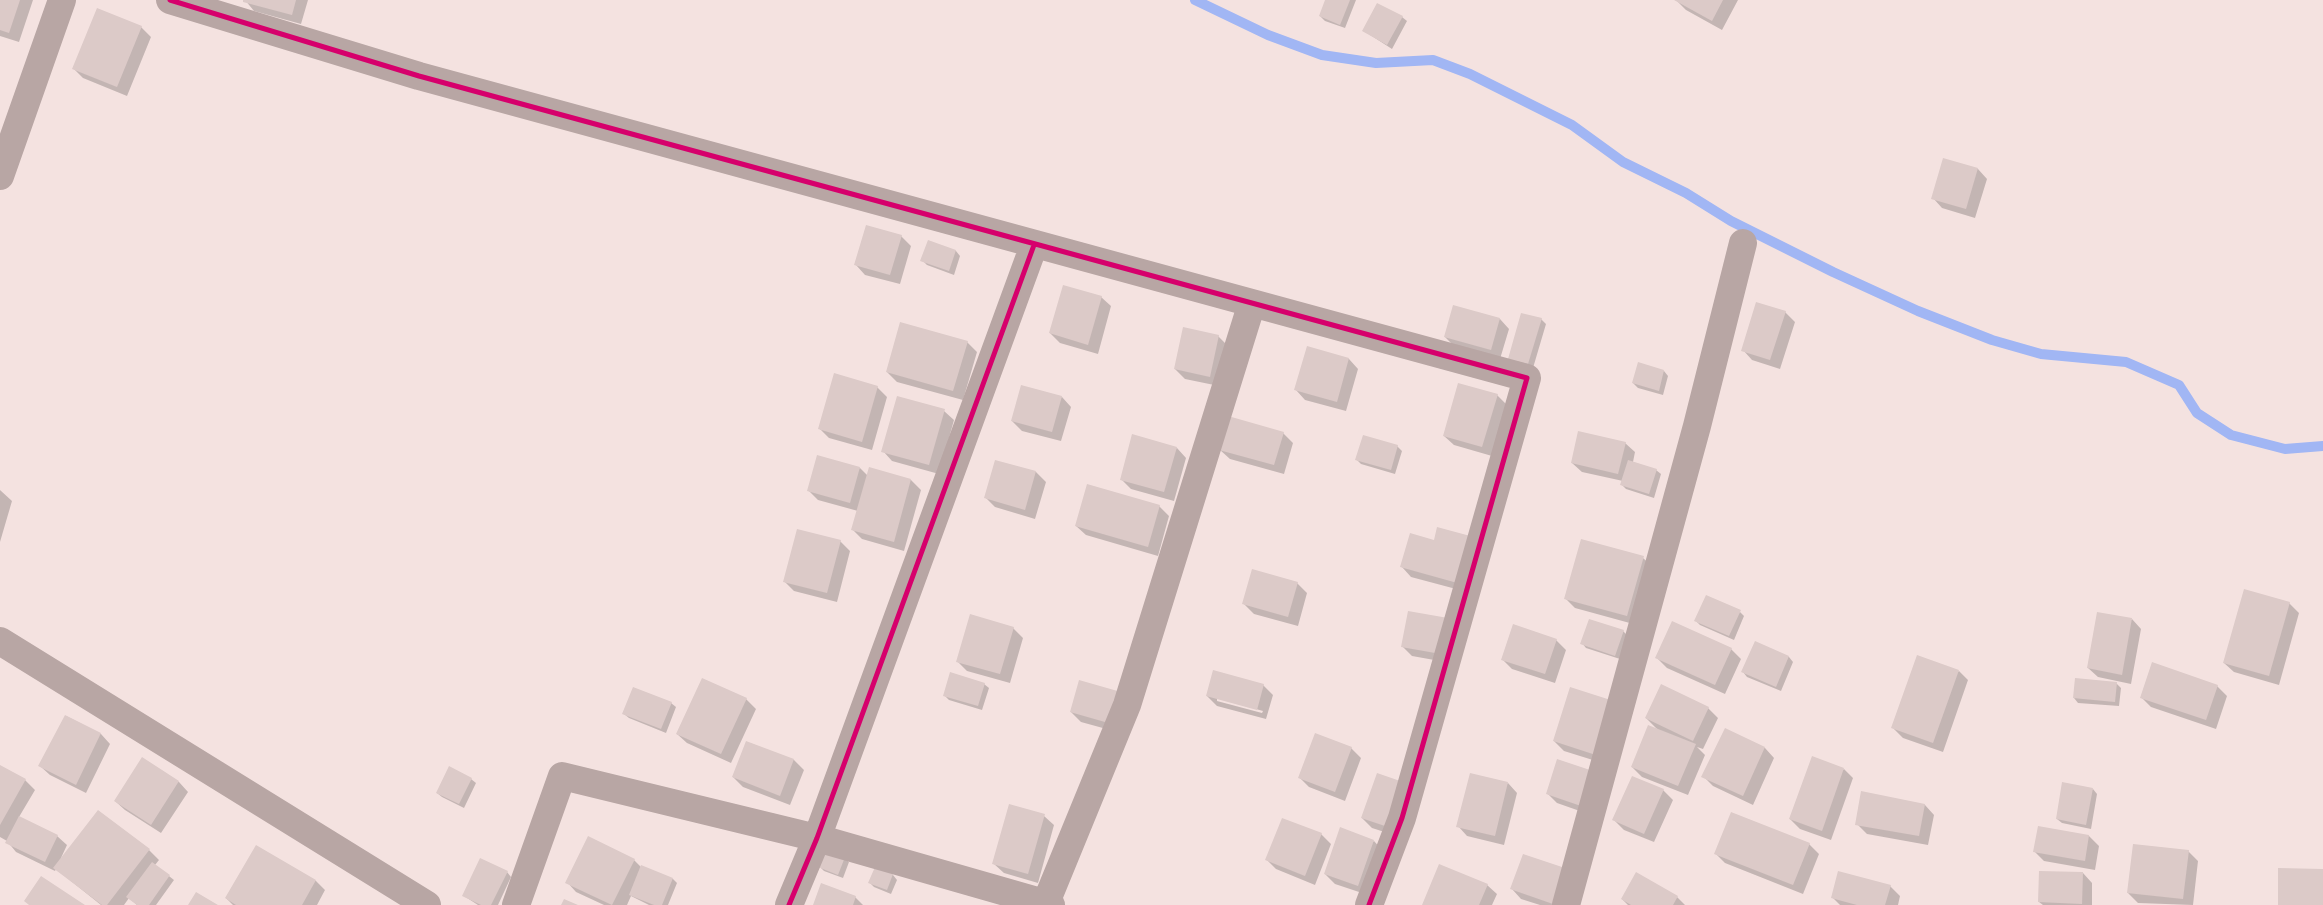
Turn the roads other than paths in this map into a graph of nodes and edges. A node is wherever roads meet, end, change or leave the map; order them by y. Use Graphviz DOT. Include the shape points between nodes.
graph roads {
  1 [pos="62,0"];
  2 [pos="170,0"];
  3 [pos="0,176"];
  4 [pos="1743,243"];
  5 [pos="1034,245"];
  6 [pos="1252,304"];
  7 [pos="0,641"];
  8 [pos="817,838"];
  9 [pos="1048,904"];
  10 [pos="427,905"];
  11 [pos="516,905"];
  12 [pos="789,905"];
  13 [pos="1369,905"];
  14 [pos="1566,905"];
  1 -- 3 [label="street"];
  2 -- 5 [label="street" via="419,76"];
  4 -- 14 [label="street" via="1697,426"];
  5 -- 6 [label="street"];
  5 -- 8 [label="street"];
  6 -- 9 [label="street" via="1127,705"];
  6 -- 13 [label="street" via="1527,378 1402,818"];
  7 -- 10 [label="street"];
  8 -- 9 [label="street"];
  8 -- 11 [label="street" via="562,776"];
  8 -- 12 [label="street"];
}
